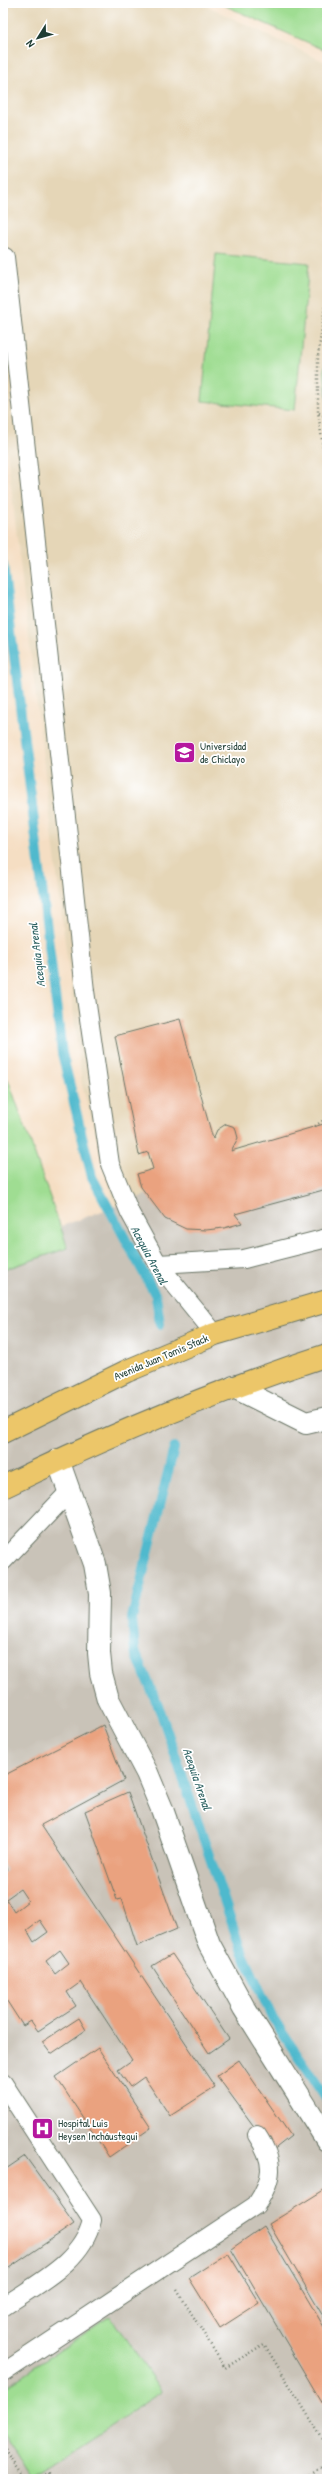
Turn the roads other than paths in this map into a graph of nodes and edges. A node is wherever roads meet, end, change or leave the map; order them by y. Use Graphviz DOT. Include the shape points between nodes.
graph roads {
  1 [pos="5,257"];
  2 [pos="327,1238"];
  3 [pos="158,1264"];
  4 [pos="327,1300"];
  5 [pos="215,1334"];
  6 [pos="327,1355"];
  7 [pos="234,1387"];
  8 [pos="327,1418"];
  9 [pos="3,1432"];
  10 [pos="58,1460"];
  11 [pos="3,1487"];
  12 [pos="69,1492"];
  13 [pos="3,1561"];
  14 [pos="3,2083"];
  15 [pos="257,2135"];
  16 [pos="327,2140"];
  17 [pos="3,2307"];
  18 [pos="3,2373"];
  1 -- 3 [label="lane" via="84,983 99,1093 110,1164 130,1213"];
  2 -- 3 [label="lane" via="244,1260"];
  3 -- 5 [label="lane"];
  4 -- 5 [label="main road, Avenida Juan Tomis Stack"];
  5 -- 9 [label="main road, Avenida Juan Tomis Stack" via="127,1371"];
  6 -- 7 [label="main road"];
  7 -- 8 [label="street" via="306,1423"];
  7 -- 10 [label="main road"];
  10 -- 11 [label="main road"];
  10 -- 12 [label="street"];
  12 -- 13 [label="lane"];
  12 -- 16 [label="street" via="95,1564 100,1593 99,1653 108,1699 147,1773 162,1809 209,1944 244,2008"];
  14 -- 17 [label="lane" via="92,2220 89,2233 72,2258"];
  15 -- 18 [label="lane" via="268,2152 270,2174 266,2190 256,2205"];
}
